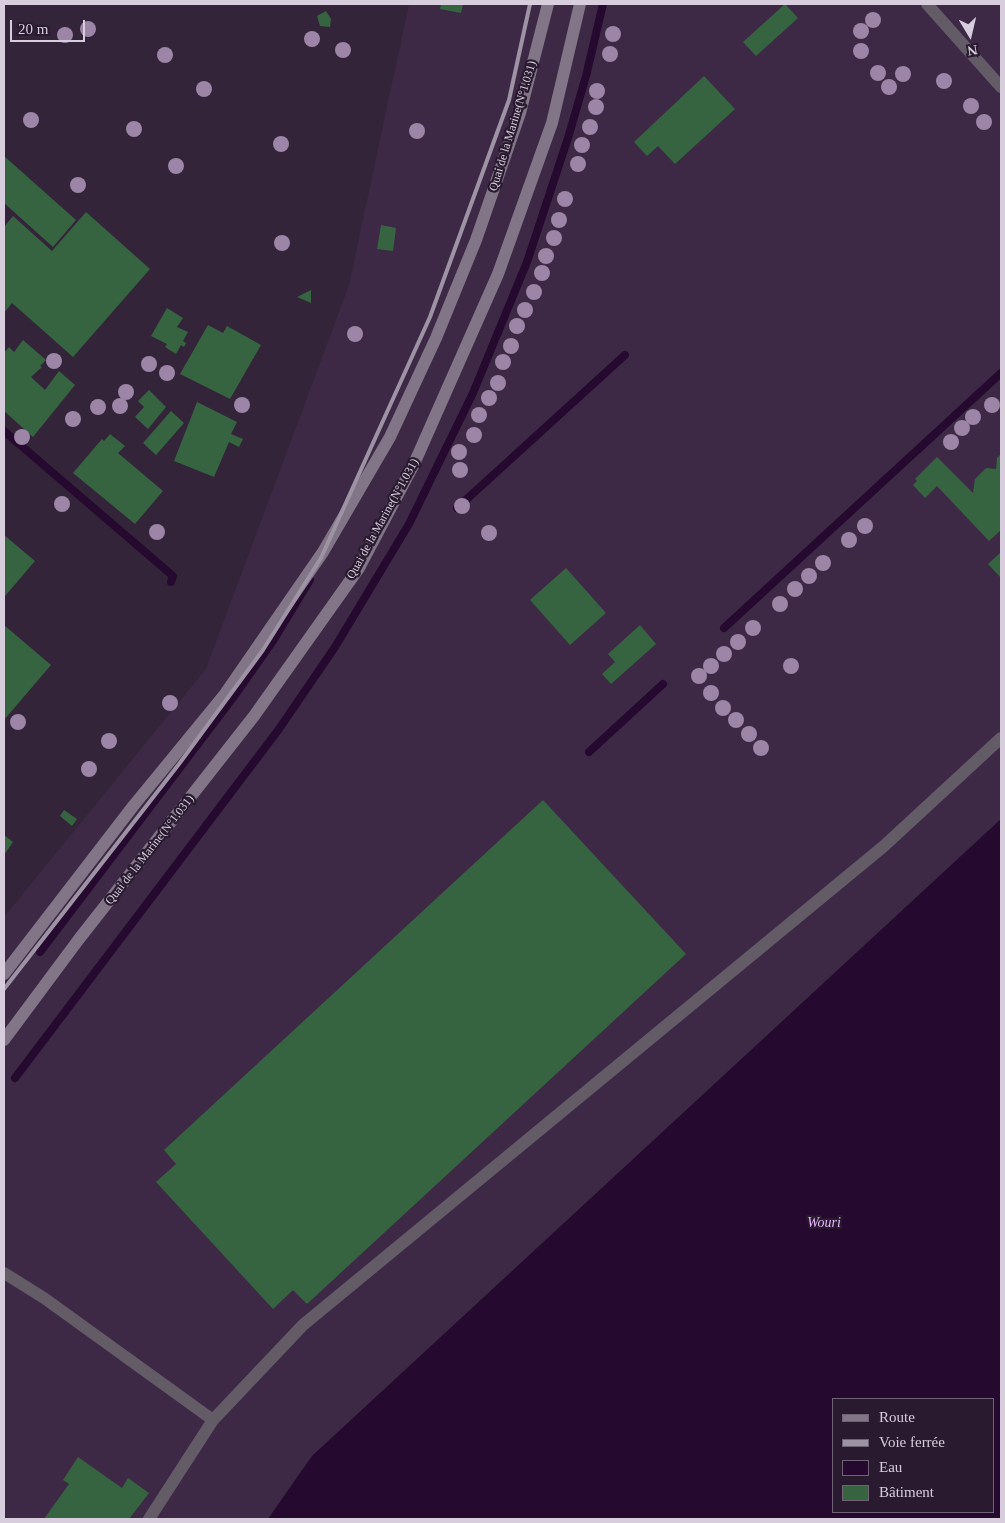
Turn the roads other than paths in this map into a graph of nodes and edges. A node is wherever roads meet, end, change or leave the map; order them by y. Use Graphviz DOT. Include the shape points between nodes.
graph roads {
  1 [pos="548,4"];
  2 [pos="580,4"];
  3 [pos="927,4"];
  4 [pos="1001,87"];
  5 [pos="1001,738"];
  6 [pos="4,974"];
  7 [pos="4,1040"];
  8 [pos="4,1273"];
  9 [pos="213,1420"];
  10 [pos="149,1519"];
  1 -- 6 [label="street, Quai de la Marine(N°1.031)" via="520,112 476,240 436,338 390,437 323,552 225,694 134,805"];
  2 -- 7 [label="street, Quai de la Marine(N°1.031)" via="552,123 498,274 414,464 359,568 254,716"];
  3 -- 4 [label="street"];
  5 -- 9 [label="street" via="884,846 303,1326"];
  8 -- 9 [label="street" via="44,1298"];
  9 -- 10 [label="street"];
}
